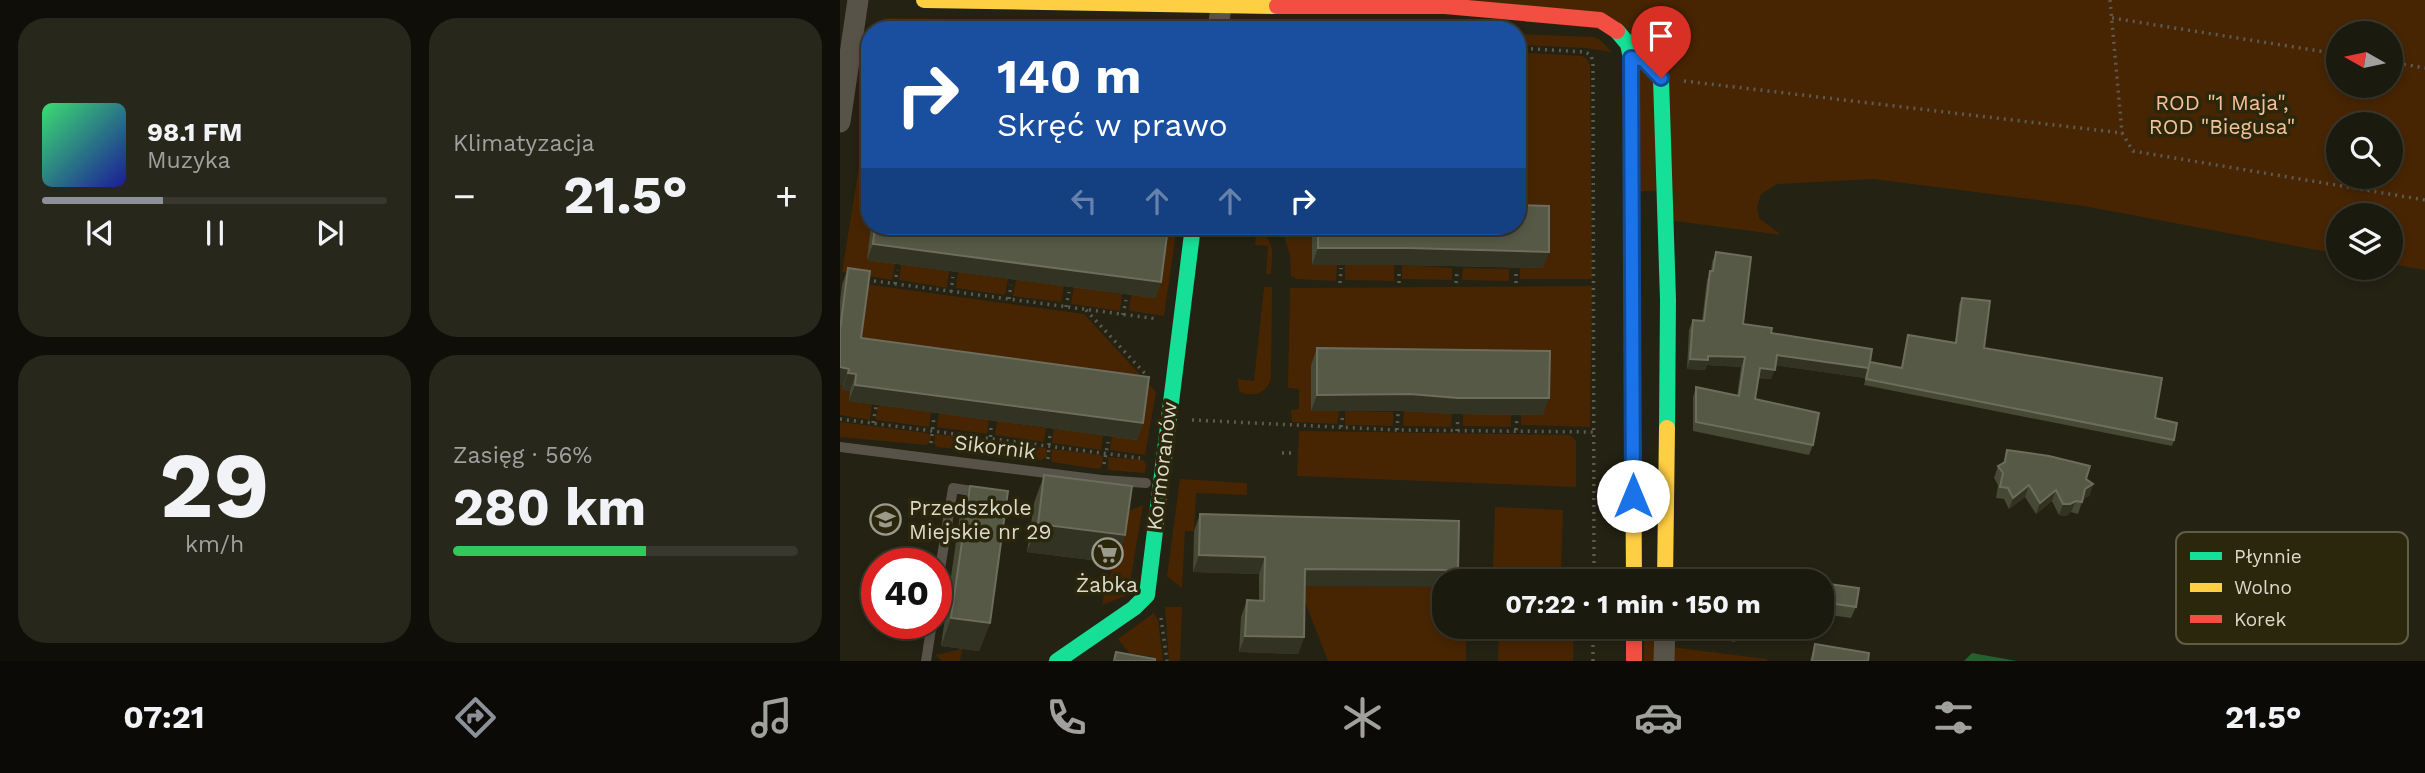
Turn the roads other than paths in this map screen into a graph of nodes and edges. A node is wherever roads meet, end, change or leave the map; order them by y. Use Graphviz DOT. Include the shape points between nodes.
graph roads {
  1 [pos="858,0"];
  2 [pos="924,0"];
  3 [pos="1307,3"];
  4 [pos="1221,6"];
  5 [pos="1219,21"];
  6 [pos="1631,52"];
  7 [pos="840,122"];
  8 [pos="1192,235"];
  9 [pos="840,447"];
  10 [pos="1146,483"];
  11 [pos="993,494"];
  12 [pos="943,548"];
  13 [pos="1634,569"];
  14 [pos="1665,569"];
  15 [pos="929,639"];
  16 [pos="1634,639"];
  17 [pos="1665,639"];
  18 [pos="926,661"];
  19 [pos="1057,661"];
  20 [pos="1634,661"];
  21 [pos="1664,661"];
  1 -- 7 [label="street"];
  2 -- 4 [label="street"];
  3 -- 4 [label="street"];
  3 -- 6 [label="street" via="1445,6 1600,20 1620,31"];
  4 -- 5 [label="street"];
  6 -- 13 [label="street"];
  6 -- 14 [label="street" via="1661,78 1668,300"];
  8 -- 19 [label="street, Kormoranów" via="1147,595"];
  9 -- 10 [label="lane, Sikornik"];
  11 -- 12 [label="lane" via="953,488"];
  15 -- 18 [label="lane"];
  16 -- 20 [label="street"];
  17 -- 21 [label="street"];
}
